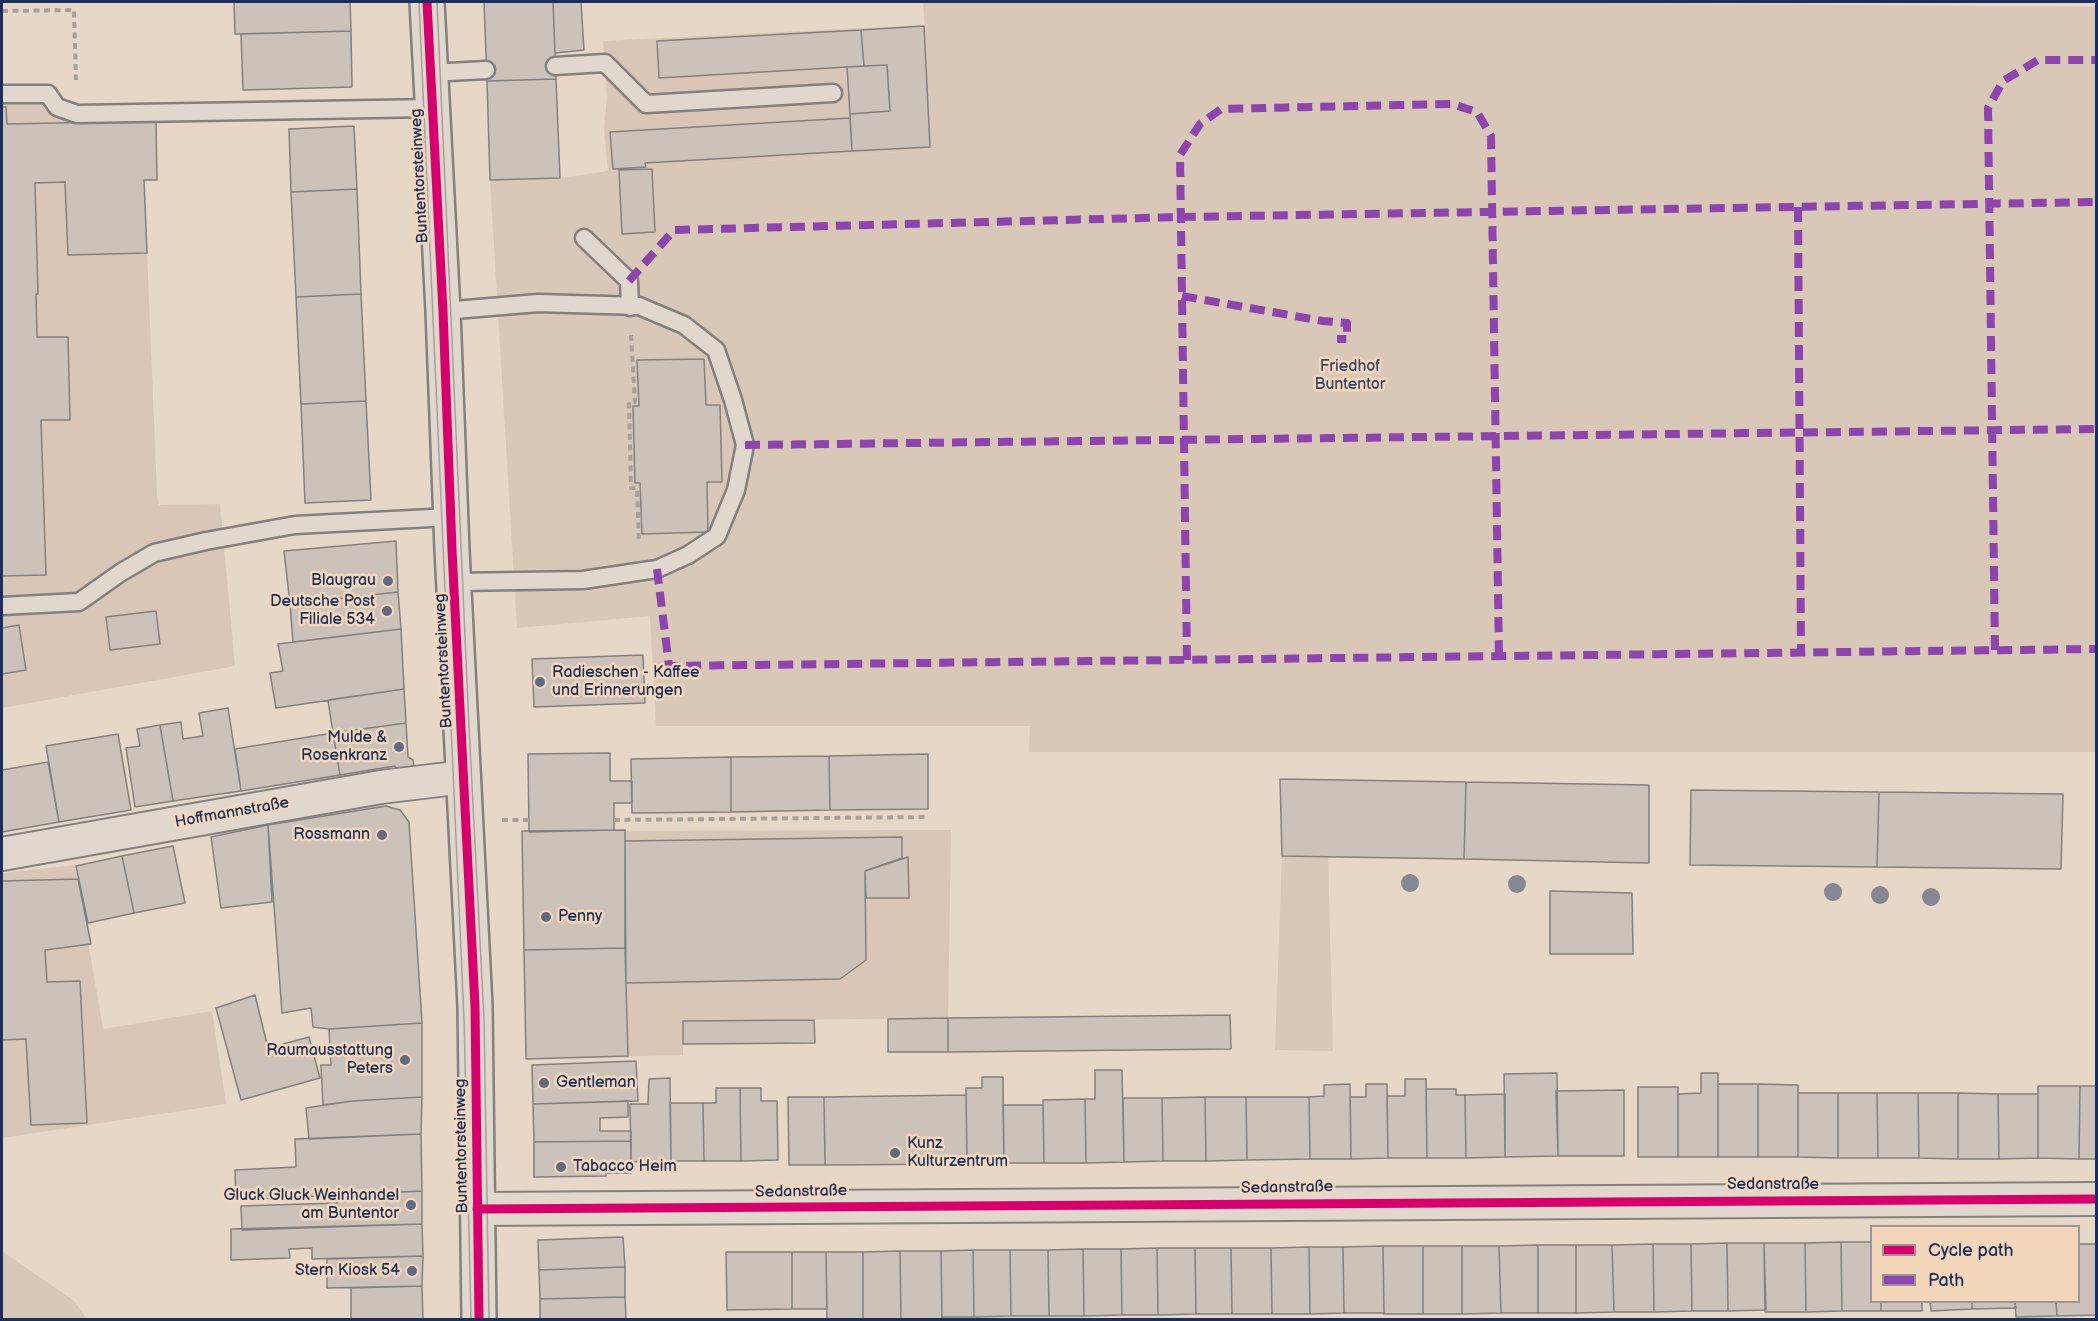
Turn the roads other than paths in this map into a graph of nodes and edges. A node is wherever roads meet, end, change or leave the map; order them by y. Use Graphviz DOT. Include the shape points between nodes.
graph roads {
  1 [pos="428,2"];
  2 [pos="555,66"];
  3 [pos="486,70"];
  4 [pos="430,73"];
  5 [pos="832,93"];
  6 [pos="2,94"];
  7 [pos="432,108"];
  8 [pos="584,238"];
  9 [pos="630,307"];
  10 [pos="443,310"];
  11 [pos="451,517"];
  12 [pos="455,582"];
  13 [pos="2,606"];
  14 [pos="464,777"];
  15 [pos="2,854"];
  16 [pos="2097,1199"];
  17 [pos="477,1209"];
  18 [pos="479,1320"];
  1 -- 4 [label="street, Buntentorsteinweg"];
  2 -- 5 [label="lane" via="605,63 646,105"];
  3 -- 4 [label="lane"];
  4 -- 7 [label="street, Buntentorsteinweg"];
  6 -- 7 [label="lane" via="48,94 57,107 77,114"];
  7 -- 10 [label="street, Buntentorsteinweg"];
  8 -- 9 [label="lane" via="629,281"];
  9 -- 10 [label="lane" via="538,303"];
  9 -- 12 [label="lane" via="639,306 684,325 716,350 745,446 736,490 717,536 688,555 640,572 583,580"];
  10 -- 11 [label="street, Buntentorsteinweg"];
  11 -- 12 [label="street, Buntentorsteinweg"];
  11 -- 13 [label="lane" via="295,525 206,541 154,553 80,602"];
  12 -- 14 [label="street, Buntentorsteinweg"];
  14 -- 15 [label="street, Hoffmannstraße" via="381,787"];
  14 -- 17 [label="street, Buntentorsteinweg" via="475,1006"];
  16 -- 17 [label="street, Sedanstraße"];
  17 -- 18 [label="street, Buntentorsteinweg"];
}
